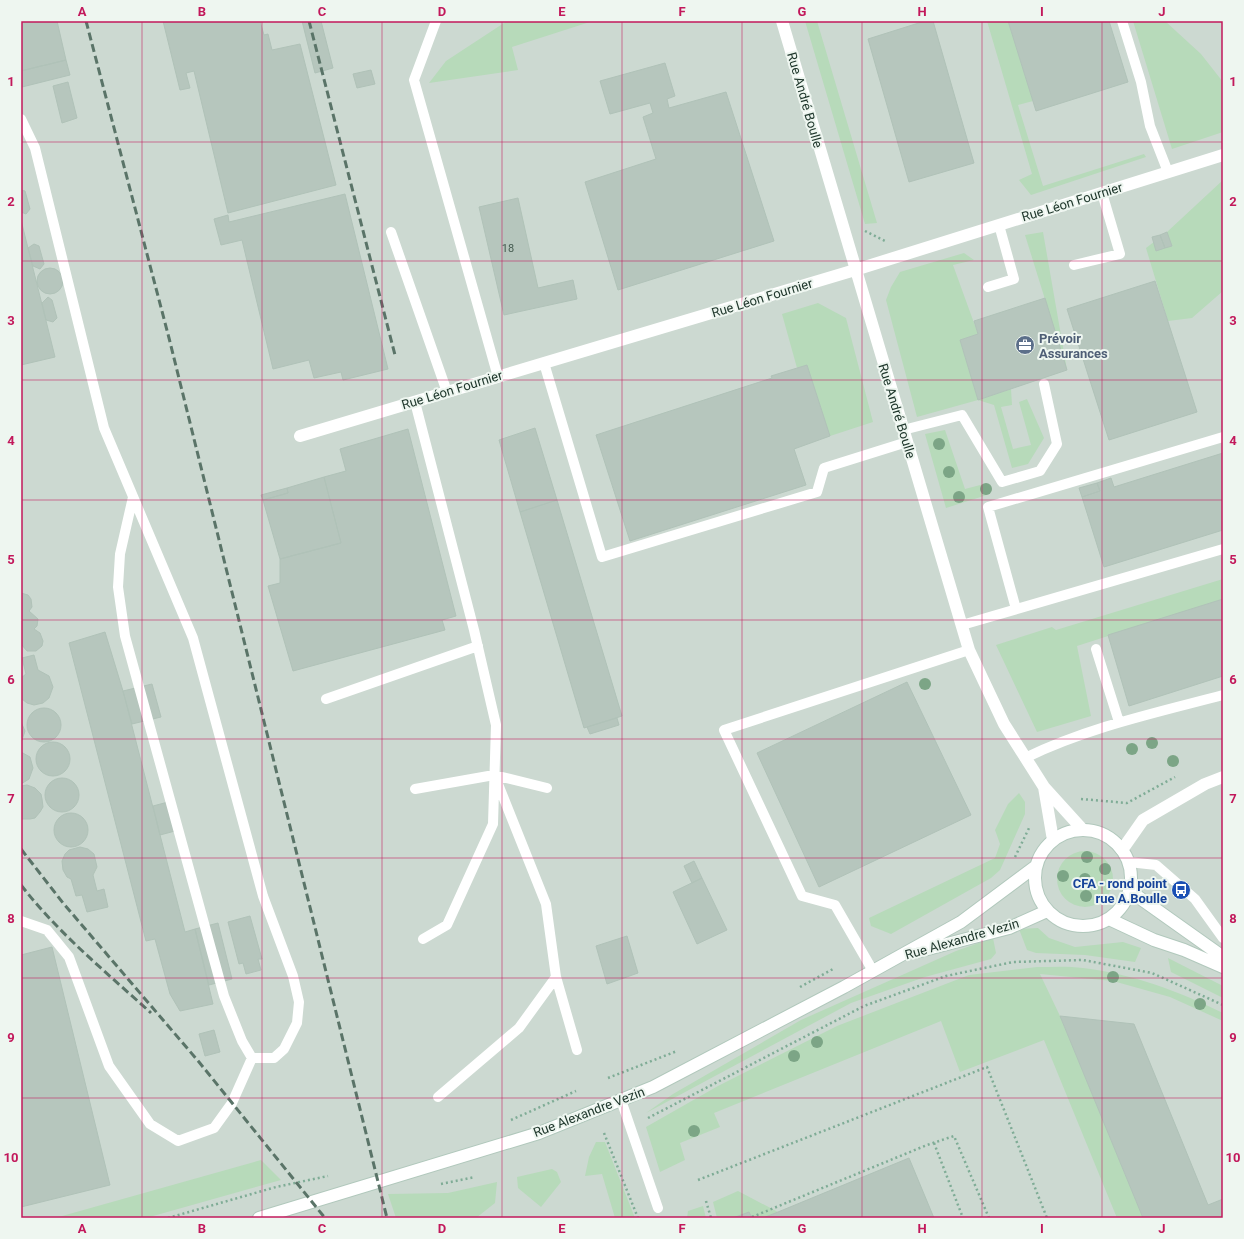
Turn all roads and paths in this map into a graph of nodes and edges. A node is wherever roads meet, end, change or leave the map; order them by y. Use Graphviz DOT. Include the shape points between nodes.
graph roads {
  1 [pos="436,21"];
  2 [pos="782,21"];
  3 [pos="1122,21"];
  4 [pos="21,119"];
  5 [pos="1223,155"];
  6 [pos="1168,172"];
  7 [pos="1102,193"];
  8 [pos="999,225"];
  9 [pos="862,230"];
  10 [pos="391,232"];
  11 [pos="892,244"];
  12 [pos="1074,265"];
  13 [pos="855,270"];
  14 [pos="988,286"];
  15 [pos="544,363"];
  16 [pos="498,377"];
  17 [pos="1044,384"];
  18 [pos="447,392"];
  19 [pos="414,402"];
  20 [pos="903,430"];
  21 [pos="300,436"];
  22 [pos="1223,437"];
  23 [pos="907,442"];
  24 [pos="133,497"];
  25 [pos="1223,548"];
  26 [pos="1016,610"];
  27 [pos="962,625"];
  28 [pos="478,646"];
  29 [pos="1096,649"];
  30 [pos="969,650"];
  31 [pos="1223,695"];
  32 [pos="326,699"];
  33 [pos="1119,722"];
  34 [pos="1025,758"];
  35 [pos="1181,774"];
  36 [pos="494,775"];
  37 [pos="1223,777"];
  38 [pos="1044,787"];
  39 [pos="547,788"];
  40 [pos="414,789"];
  41 [pos="1076,795"];
  42 [pos="1030,822"];
  43 [pos="1083,830"];
  44 [pos="1053,840"];
  45 [pos="1122,850"];
  46 [pos="1129,862"];
  47 [pos="1012,863"];
  48 [pos="1036,866"];
  49 [pos="1130,891"];
  50 [pos="1047,911"];
  51 [pos="1109,919"];
  52 [pos="21,921"];
  53 [pos="1223,938"];
  54 [pos="423,939"];
  55 [pos="899,956"];
  56 [pos="1223,957"];
  57 [pos="1223,967"];
  58 [pos="833,969"];
  59 [pos="873,971"];
  60 [pos="556,977"];
  61 [pos="798,988"];
  62 [pos="1223,1005"];
  63 [pos="577,1050"];
  64 [pos="679,1050"];
  65 [pos="252,1058"];
  66 [pos="608,1078"];
  67 [pos="576,1091"];
  68 [pos="438,1097"];
  69 [pos="621,1100"];
  70 [pos="648,1118"];
  71 [pos="507,1122"];
  72 [pos="604,1133"];
  73 [pos="934,1143"];
  74 [pos="335,1174"];
  75 [pos="475,1177"];
  76 [pos="698,1180"];
  77 [pos="439,1185"];
  78 [pos="706,1201"];
  79 [pos="658,1208"];
  80 [pos="752,1217"];
  81 [pos="168,1218"];
  82 [pos="259,1218"];
  83 [pos="638,1218"];
  84 [pos="711,1218"];
  85 [pos="963,1218"];
  86 [pos="989,1218"];
  87 [pos="1047,1218"];
  1 -- 16 [label="lane" via="414,80"];
  2 -- 13 [label="street, Rue André Boulle"];
  3 -- 6 [label="lane" via="1141,82 1150,126"];
  4 -- 24 [label="lane" via="35,148 104,428"];
  5 -- 6 [label="street, Rue Léon Fournier"];
  6 -- 7 [label="street, Rue Léon Fournier"];
  7 -- 8 [label="street, Rue Léon Fournier"];
  7 -- 12 [label="lane" via="1120,254"];
  8 -- 13 [label="street, Rue Léon Fournier"];
  8 -- 14 [label="lane" via="1014,279"];
  9 -- 11 [label="path"];
  10 -- 18 [label="lane"];
  13 -- 15 [label="street, Rue Léon Fournier"];
  13 -- 20 [label="street, Rue André Boulle"];
  15 -- 16 [label="street, Rue Léon Fournier"];
  15 -- 23 [label="lane" via="602,557 817,492 824,468"];
  16 -- 18 [label="street, Rue Léon Fournier"];
  17 -- 20 [label="lane" via="1057,444 1040,471 1002,482 962,415"];
  18 -- 19 [label="street, Rue Léon Fournier"];
  19 -- 21 [label="street, Rue Léon Fournier"];
  19 -- 28 [label="lane"];
  20 -- 23 [label="street, Rue André Boulle"];
  22 -- 26 [label="lane" via="988,507"];
  23 -- 27 [label="street, Rue André Boulle"];
  24 -- 65 [label="lane" via="120,554 118,588 125,636 224,996 242,1041"];
  24 -- 65 [label="lane" via="193,638 263,896 293,976 299,1002 297,1023 284,1049 274,1058"];
  25 -- 26 [label="lane"];
  26 -- 27 [label="lane"];
  27 -- 30 [label="street, Rue André Boulle"];
  28 -- 32 [label="lane"];
  28 -- 36 [label="lane" via="496,725"];
  29 -- 33 [label="lane"];
  30 -- 34 [label="street, Rue André Boulle" via="1004,724"];
  30 -- 59 [label="lane" via="724,730 802,896 835,905"];
  31 -- 33 [label="lane"];
  33 -- 34 [label="lane" via="1063,740"];
  34 -- 38 [label="street, Rue André Boulle"];
  35 -- 41 [label="path" via="1127,803 1079,799"];
  36 -- 39 [label="lane"];
  36 -- 40 [label="lane"];
  36 -- 54 [label="lane" via="493,824 447,925"];
  36 -- 60 [label="lane" via="546,904"];
  37 -- 45 [label="street" via="1205,784 1144,820"];
  38 -- 43 [label="street, Rue André Boulle"];
  38 -- 44 [label="street, Rue André Boulle"];
  42 -- 47 [label="path" via="1030,828"];
  43 -- 44 [label="street" via="1067,832"];
  43 -- 45 [label="street" via="1098,832 1112,839"];
  44 -- 48 [label="street" via="1042,852"];
  45 -- 46 [label="street"];
  46 -- 49 [label="street"];
  46 -- 53 [label="lane" via="1156,865 1195,899"];
  48 -- 50 [label="street" via="1035,882 1039,898"];
  48 -- 55 [label="street, Rue Alexandre Vezin" via="961,922"];
  49 -- 51 [label="street" via="1118,911"];
  49 -- 56 [label="street"];
  50 -- 51 [label="street" via="1061,921 1077,926 1094,925"];
  50 -- 55 [label="street, Rue Alexandre Vezin" via="1002,930"];
  51 -- 57 [label="street"];
  52 -- 65 [label="lane" via="47,930 69,957 109,1066 150,1124 178,1141 214,1128 232,1103"];
  55 -- 59 [label="street, Rue Alexandre Vezin"];
  58 -- 61 [label="path"];
  59 -- 69 [label="street, Rue Alexandre Vezin" via="653,1087"];
  60 -- 63 [label="lane"];
  60 -- 68 [label="lane" via="519,1028"];
  62 -- 70 [label="path" via="1152,973 1083,960 1013,962 946,976 864,1006"];
  64 -- 66 [label="path"];
  67 -- 71 [label="path"];
  69 -- 79 [label="lane"];
  69 -- 82 [label="street, Rue Alexandre Vezin" via="539,1133"];
  72 -- 83 [label="path"];
  73 -- 80 [label="path"];
  73 -- 85 [label="path"];
  73 -- 86 [label="path" via="954,1136"];
  74 -- 81 [label="path" via="276,1187"];
  75 -- 77 [label="path"];
  76 -- 87 [label="path" via="987,1067"];
  78 -- 84 [label="path"];
}
